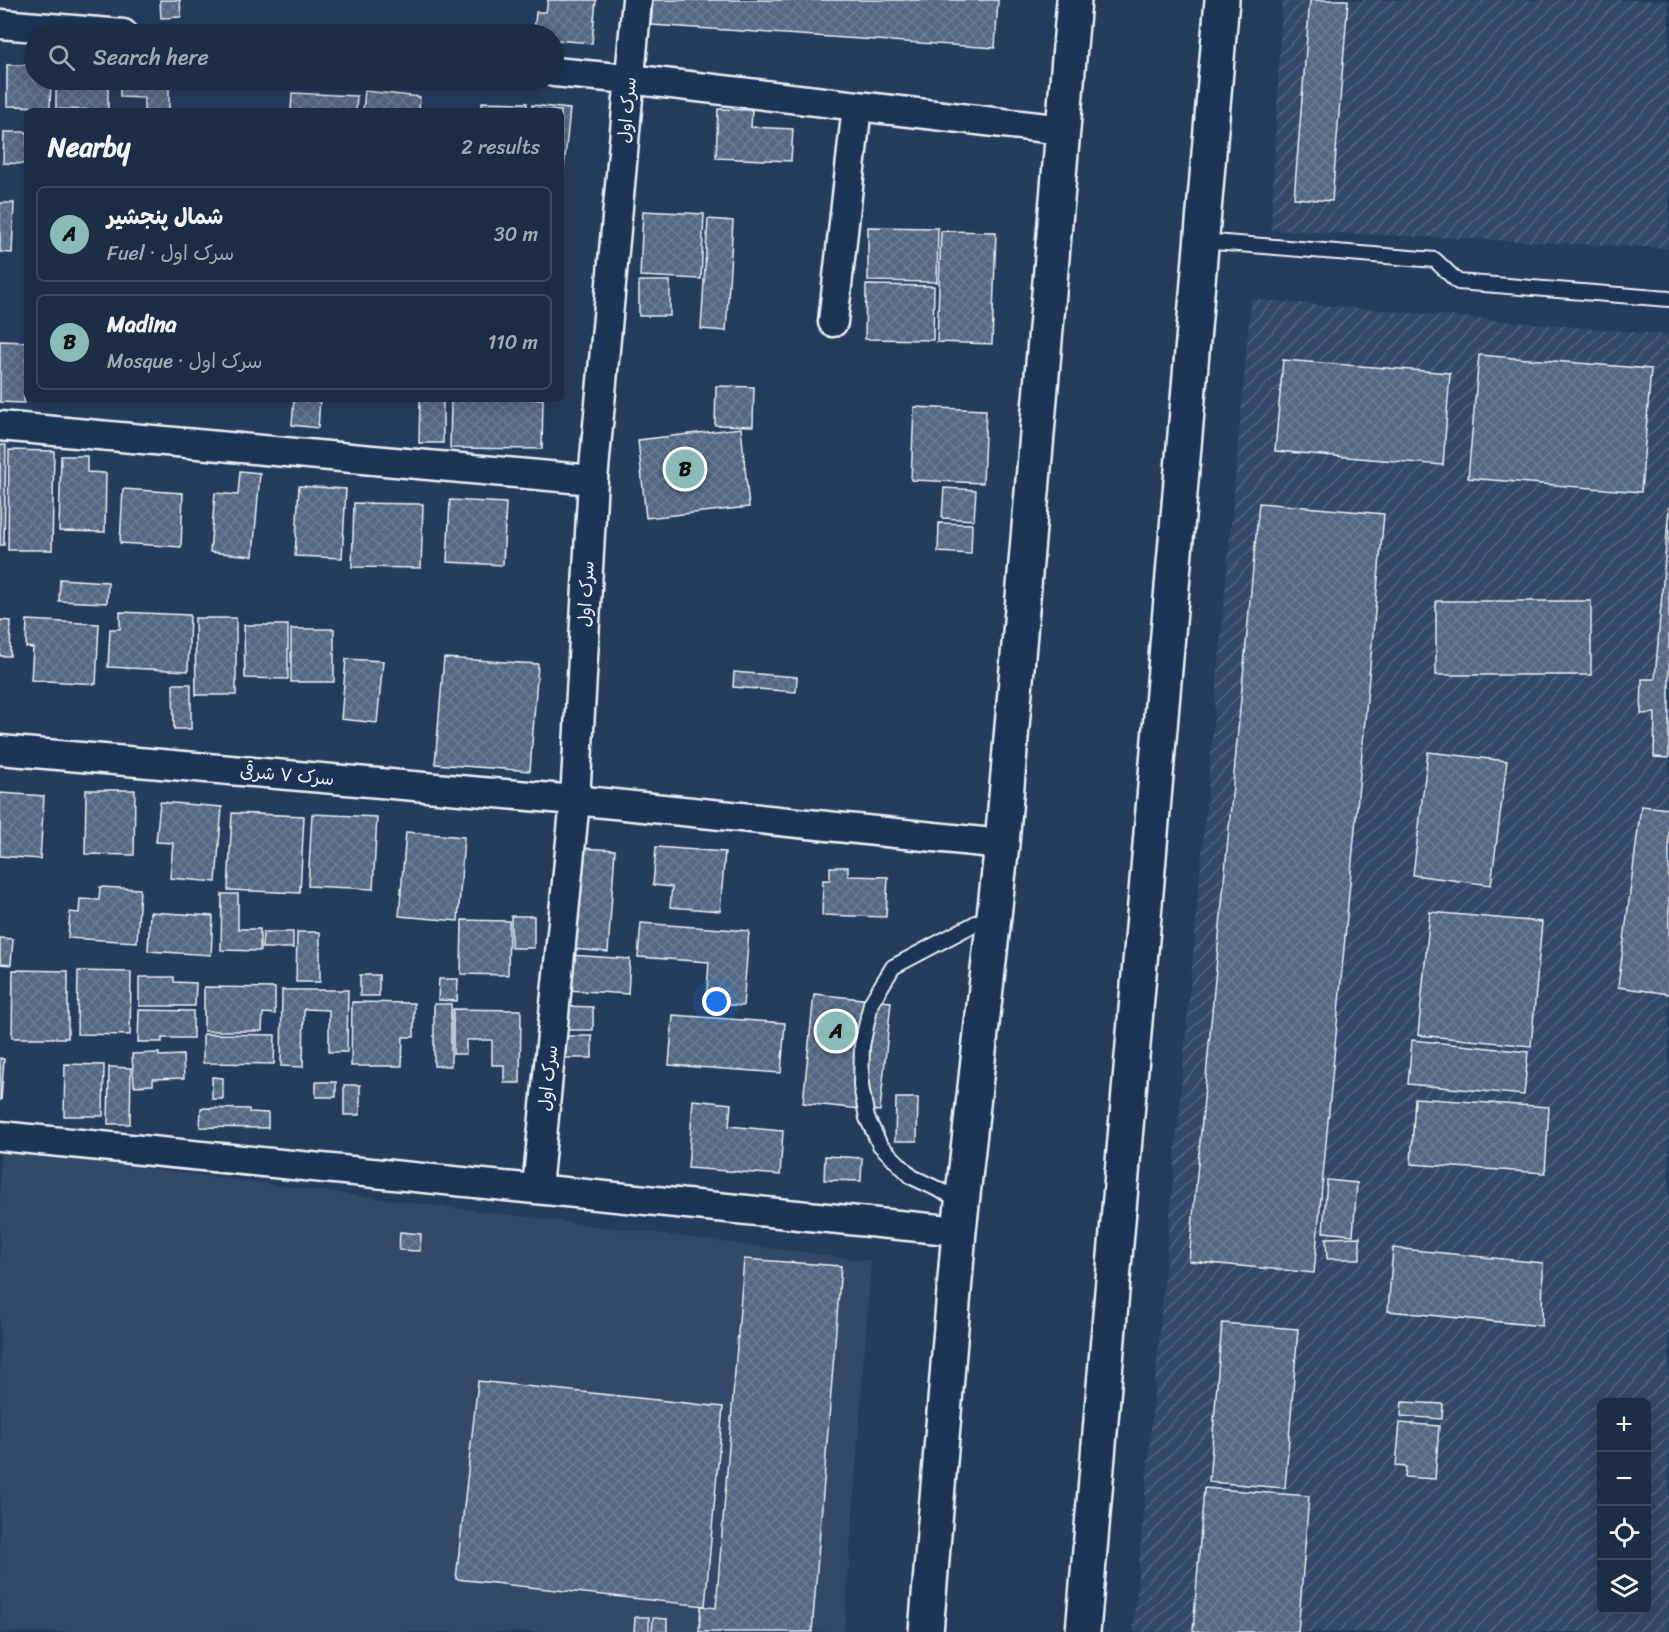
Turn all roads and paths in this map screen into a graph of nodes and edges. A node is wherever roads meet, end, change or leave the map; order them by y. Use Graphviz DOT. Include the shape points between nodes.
graph roads {
  1 [pos="637,0"];
  2 [pos="1074,0"];
  3 [pos="1222,0"];
  4 [pos="0,24"];
  5 [pos="24,26"];
  6 [pos="564,73"];
  7 [pos="629,79"];
  8 [pos="857,106"];
  9 [pos="1063,130"];
  10 [pos="1201,241"];
  11 [pos="1669,299"];
  12 [pos="833,322"];
  13 [pos="0,426"];
  14 [pos="593,480"];
  15 [pos="0,750"];
  16 [pos="575,800"];
  17 [pos="1002,844"];
  18 [pos="995,913"];
  19 [pos="0,1136"];
  20 [pos="537,1188"];
  21 [pos="961,1216"];
  22 [pos="926,1632"];
  23 [pos="1083,1632"];
  1 -- 7 [label="street, سرک‌ اول"];
  2 -- 9 [label="main road"];
  3 -- 10 [label="main road"];
  4 -- 5 [label="street"];
  6 -- 7 [label="street"];
  7 -- 8 [label="street"];
  7 -- 14 [label="street, سرک‌ اول"];
  8 -- 9 [label="street"];
  8 -- 12 [label="street"];
  9 -- 17 [label="main road"];
  10 -- 11 [label="lane" via="1435,260 1458,282"];
  10 -- 23 [label="main road"];
  13 -- 14 [label="street"];
  14 -- 16 [label="street, سرک‌ اول"];
  15 -- 16 [label="street, سرک ۷ شرقی"];
  16 -- 17 [label="street, سرک ۷ شرقی"];
  16 -- 20 [label="street, سرک‌ اول"];
  17 -- 18 [label="main road"];
  18 -- 21 [label="main road"];
  18 -- 21 [label="lane" via="893,967 871,1003 862,1047 861,1086 867,1118 880,1145"];
  19 -- 20 [label="street"];
  20 -- 21 [label="street"];
  21 -- 22 [label="main road"];
}
